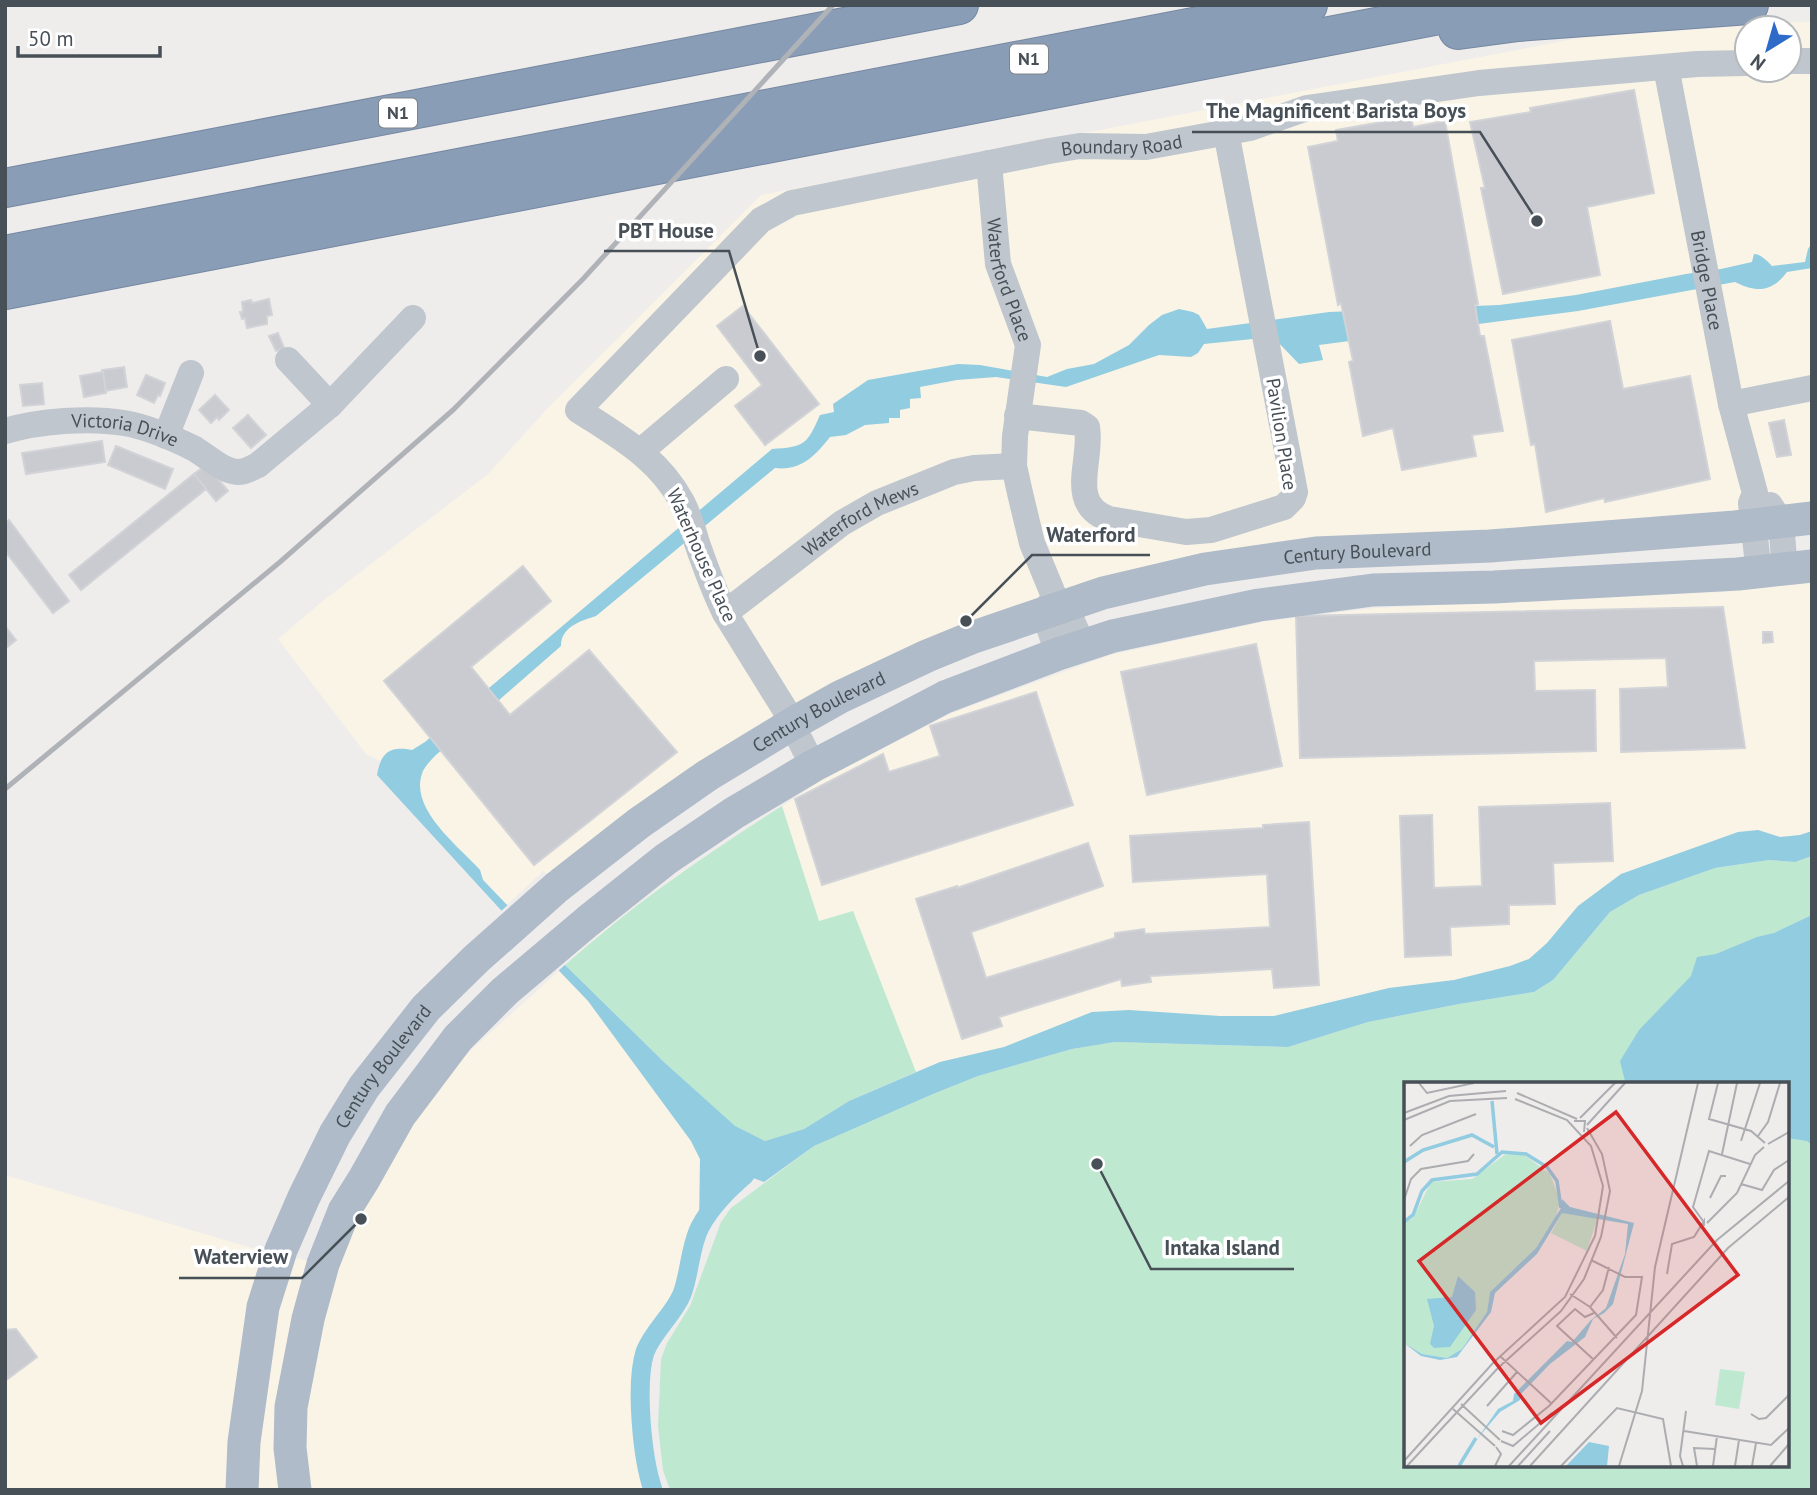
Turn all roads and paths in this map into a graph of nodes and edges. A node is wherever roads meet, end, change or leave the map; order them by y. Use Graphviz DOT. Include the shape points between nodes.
graph roads {
  1 [pos="959,5"];
  2 [pos="1308,5"];
  3 [pos="1491,5"];
  4 [pos="1749,5"];
  5 [pos="1733,64"];
  6 [pos="1666,67"];
  7 [pos="1226,132"];
  8 [pos="752,147"];
  9 [pos="989,163"];
  10 [pos="5,188"];
  11 [pos="5,255"];
  12 [pos="5,289"];
  13 [pos="414,318"];
  14 [pos="288,360"];
  15 [pos="191,373"];
  16 [pos="726,379"];
  17 [pos="1812,388"];
  18 [pos="1021,392"];
  19 [pos="1731,404"];
  20 [pos="330,405"];
  21 [pos="578,410"];
  22 [pos="5,431"];
  23 [pos="166,436"];
  24 [pos="641,451"];
  25 [pos="1014,466"];
  26 [pos="1776,514"];
  27 [pos="1785,569"];
  28 [pos="1055,605"];
  29 [pos="725,613"];
  30 [pos="1070,650"];
  31 [pos="792,724"];
  32 [pos="813,766"];
  33 [pos="242,1490"];
  34 [pos="295,1490"];
  1 -- 10 [label="highway, N1"];
  2 -- 11 [label="highway, N1"];
  3 -- 8 [label="highway"];
  4 -- 8 [label="highway" via="1518,22 1413,36"];
  5 -- 6 [label="street, Boundary Road"];
  6 -- 7 [label="street, Boundary Road" via="1479,83 1307,108"];
  6 -- 19 [label="street, Bridge Place"];
  7 -- 9 [label="street, Boundary Road" via="1146,147 1080,146"];
  7 -- 18 [label="street, Pavilion Place" via="1293,498 1284,507 1211,530 1186,532 1100,516 1084,494 1087,427"];
  8 -- 12 [label="highway"];
  9 -- 18 [label="street, Waterford Place" via="998,264 1026,337 1028,354"];
  9 -- 21 [label="street, Boundary Road" via="792,203 761,220"];
  13 -- 20 [label="street"];
  14 -- 20 [label="street"];
  15 -- 23 [label="street"];
  16 -- 24 [label="street"];
  17 -- 19 [label="street"];
  18 -- 25 [label="street, Waterford Place"];
  19 -- 26 [label="street, Bridge Place"];
  20 -- 23 [label="street, Victoria Drive" via="258,465 238,472"];
  21 -- 24 [label="street, Waterhouse Place"];
  22 -- 23 [label="street, Victoria Drive" via="93,419 126,423"];
  24 -- 29 [label="street, Waterhouse Place" via="673,487 688,514"];
  25 -- 28 [label="street, Waterford Place" via="1032,543"];
  25 -- 29 [label="street, Waterford Mews" via="954,472 862,511"];
  26 -- 27 [label="street, Bridge Place"];
  26 -- 28 [label="main road, Century Boulevard" via="1735,527 1490,546 1316,553 1205,569"];
  27 -- 30 [label="main road, Century Boulevard" via="1373,590 1259,605 1113,636"];
  28 -- 30 [label="street, Waterford Place"];
  28 -- 31 [label="main road, Century Boulevard" via="927,656"];
  29 -- 31 [label="street, Waterhouse Place"];
  30 -- 32 [label="main road, Century Boulevard" via="945,697"];
  31 -- 32 [label="street, Waterhouse Place"];
  31 -- 33 [label="main road, Century Boulevard" via="708,775 557,887 426,1008 364,1087 304,1198 263,1307"];
  32 -- 34 [label="main road, Century Boulevard" via="666,859 505,991 458,1038 400,1115 344,1211 323,1264 292,1407"];
}
